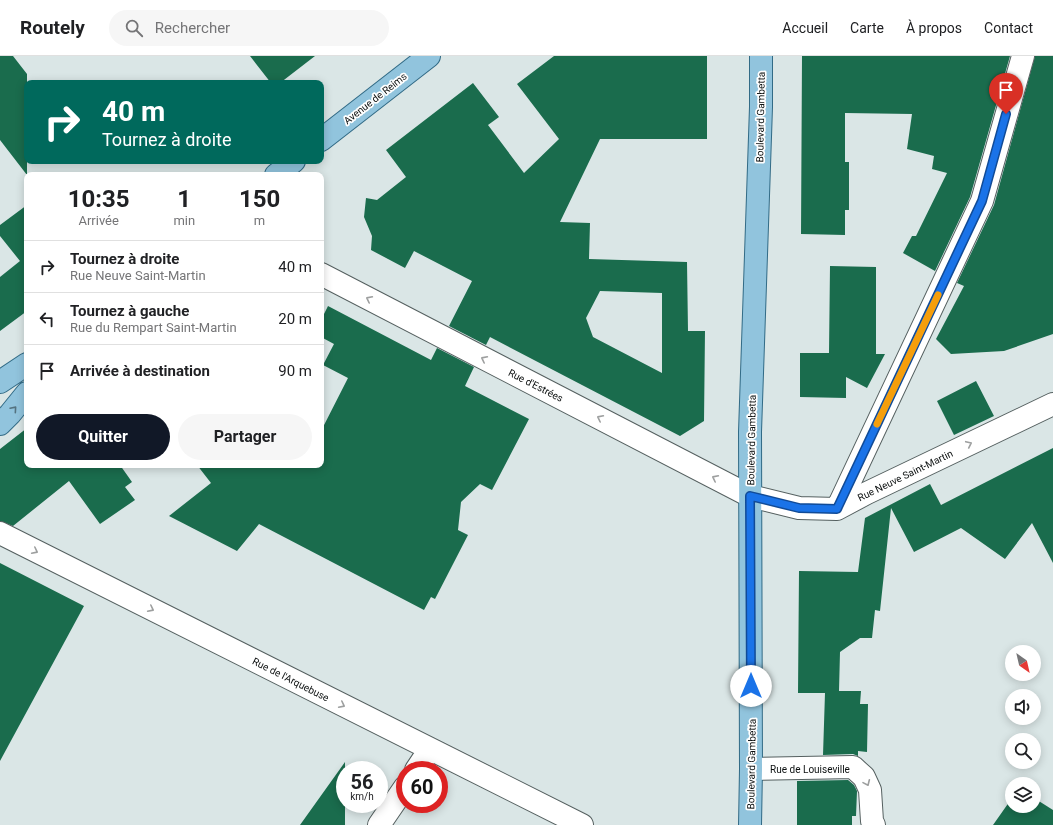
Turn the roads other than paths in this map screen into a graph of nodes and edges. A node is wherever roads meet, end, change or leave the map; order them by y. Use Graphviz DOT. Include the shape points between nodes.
graph roads {
  1 [pos="429,56"];
  2 [pos="761,56"];
  3 [pos="1023,56"];
  4 [pos="324,138"];
  5 [pos="290,164"];
  6 [pos="280,172"];
  7 [pos="324,276"];
  8 [pos="24,366"];
  9 [pos="0,382"];
  10 [pos="24,397"];
  11 [pos="1053,404"];
  12 [pos="0,424"];
  13 [pos="750,496"];
  14 [pos="837,509"];
  15 [pos="0,534"];
  16 [pos="430,749"];
  17 [pos="422,761"];
  18 [pos="751,769"];
  19 [pos="396,800"];
  20 [pos="379,825"];
  21 [pos="582,825"];
  22 [pos="750,825"];
  23 [pos="874,825"];
  1 -- 4 [label="main road, Avenue de Reims"];
  2 -- 13 [label="main road, Boulevard Gambetta"];
  3 -- 14 [label="street" via="982,201"];
  5 -- 6 [label="main road"];
  13 -- 7 [label="street, Rue d'Estrées, one-way"];
  8 -- 9 [label="main road"];
  12 -- 10 [label="main road, one-way"];
  14 -- 11 [label="street, Rue Neuve Saint-Martin, one-way"];
  13 -- 14 [label="street, Rue Neuve Saint-Martin" via="799,508"];
  13 -- 18 [label="main road, Boulevard Gambetta"];
  15 -- 16 [label="street, Rue de l'Arquebuse, one-way"];
  16 -- 17 [label="street"];
  16 -- 21 [label="street, Rue de l'Arquebuse"];
  18 -- 22 [label="main road, Boulevard Gambetta"];
  18 -- 23 [label="street, Rue de Louiseville, one-way" via="853,767 864,777 870,790"];
  19 -- 20 [label="street"];
}
